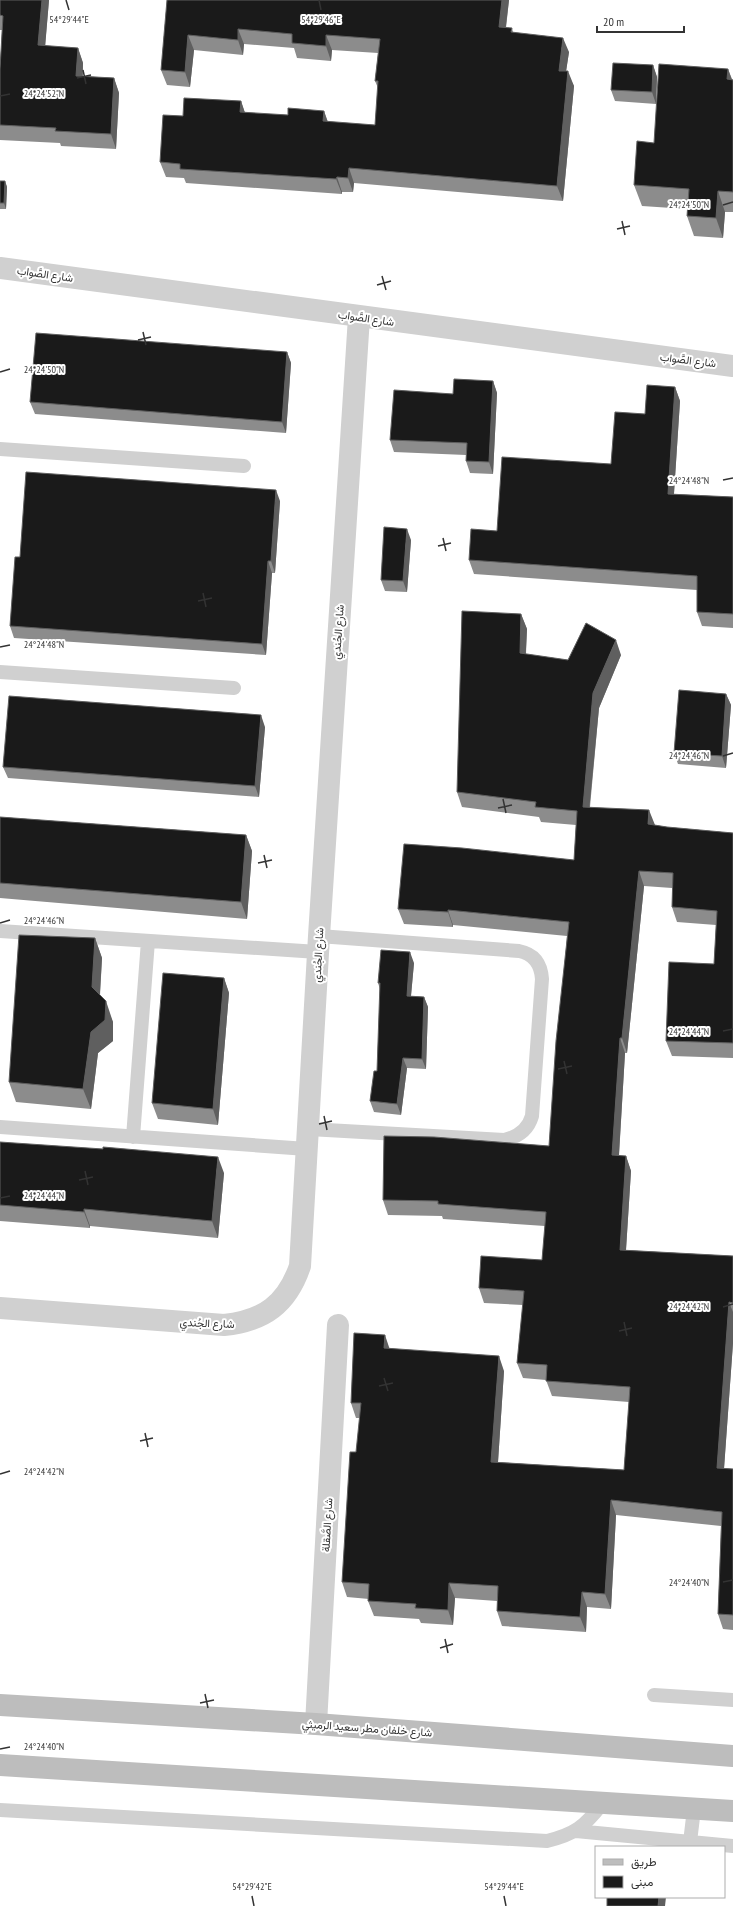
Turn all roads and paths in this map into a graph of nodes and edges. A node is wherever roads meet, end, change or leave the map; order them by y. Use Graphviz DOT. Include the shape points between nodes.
graph roads {
  1 [pos="0,268"];
  2 [pos="358,317"];
  3 [pos="733,366"];
  4 [pos="0,449"];
  5 [pos="244,466"];
  6 [pos="0,672"];
  7 [pos="234,688"];
  8 [pos="0,931"];
  9 [pos="148,941"];
  10 [pos="318,944"];
  11 [pos="0,1127"];
  12 [pos="133,1137"];
  13 [pos="308,1139"];
  14 [pos="0,1308"];
  15 [pos="338,1325"];
  16 [pos="654,1695"];
  17 [pos="733,1700"];
  18 [pos="0,1705"];
  19 [pos="316,1724"];
  20 [pos="733,1756"];
  21 [pos="0,1765"];
  22 [pos="602,1804"];
  23 [pos="694,1809"];
  24 [pos="0,1810"];
  25 [pos="733,1811"];
  26 [pos="576,1831"];
  27 [pos="690,1842"];
  28 [pos="733,1846"];
  1 -- 2 [label="street, شارع الصَّواب"];
  2 -- 3 [label="street, شارع الصَّواب"];
  2 -- 10 [label="street, شارع الجُندي"];
  4 -- 5 [label="lane"];
  6 -- 7 [label="lane"];
  8 -- 9 [label="lane"];
  9 -- 10 [label="lane"];
  9 -- 12 [label="lane"];
  10 -- 13 [label="street, شارع الجُندي"];
  10 -- 13 [label="lane" via="527,952 536,960 542,980 532,1116 530,1123 519,1135 504,1140"];
  11 -- 12 [label="lane"];
  12 -- 13 [label="lane"];
  13 -- 14 [label="street, شارع الجُندي" via="300,1266 285,1297 257,1318 224,1325"];
  15 -- 19 [label="street, شارع الصَّقلة"];
  16 -- 17 [label="lane"];
  18 -- 19 [label="street, شارع خلفان مطر سعيد الرميثي"];
  19 -- 20 [label="street, شارع خلفان مطر سعيد الرميثي"];
  21 -- 22 [label="street"];
  22 -- 23 [label="street"];
  22 -- 26 [label="lane" via="588,1822"];
  23 -- 25 [label="street"];
  23 -- 27 [label="lane"];
  24 -- 26 [label="lane" via="547,1841 562,1838"];
  26 -- 27 [label="lane"];
  27 -- 28 [label="lane"];
}
